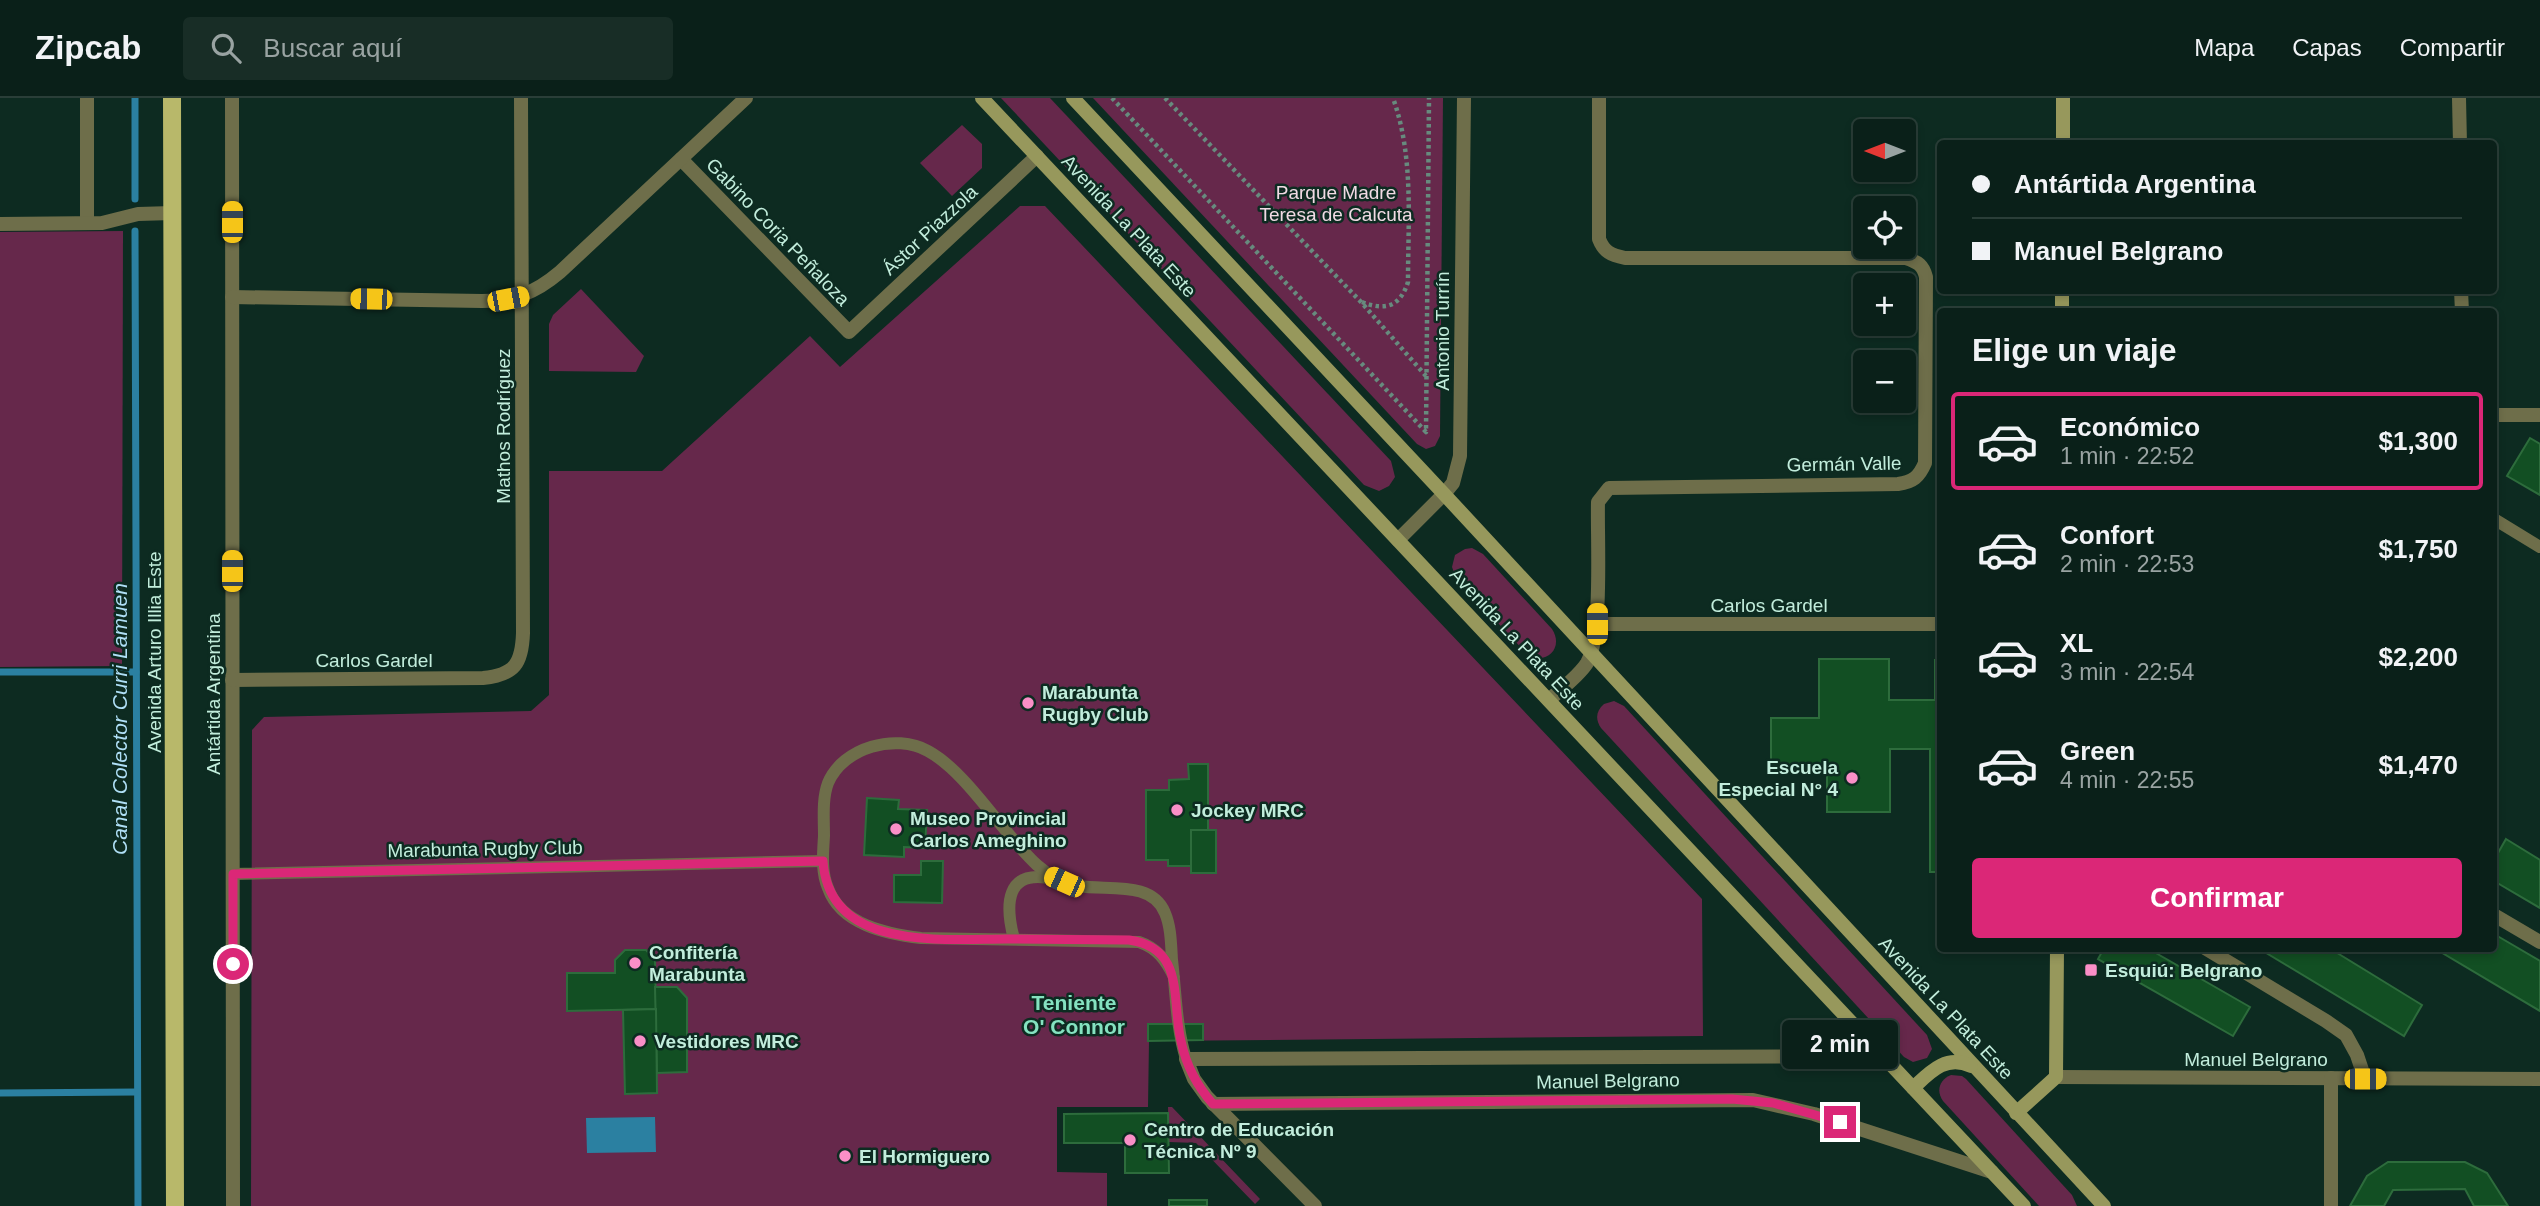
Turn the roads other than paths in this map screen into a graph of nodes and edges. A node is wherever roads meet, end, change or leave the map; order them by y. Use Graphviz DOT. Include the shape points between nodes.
graph roads {
  1 [pos="87,98"];
  2 [pos="172,98"];
  3 [pos="232,98"];
  4 [pos="521,98"];
  5 [pos="746,98"];
  6 [pos="982,98"];
  7 [pos="1073,98"];
  8 [pos="1464,98"];
  9 [pos="1599,98"];
  10 [pos="2063,98"];
  11 [pos="2459,98"];
  12 [pos="2063,140"];
  13 [pos="2460,140"];
  14 [pos="1037,156"];
  15 [pos="681,159"];
  16 [pos="172,213"];
  17 [pos="87,223"];
  18 [pos="0,224"];
  19 [pos="522,296"];
  20 [pos="232,297"];
  21 [pos="849,332"];
  22 [pos="2497,415"];
  23 [pos="2523,415"];
  24 [pos="2540,415"];
  25 [pos="2540,425"];
  26 [pos="1444,494"];
  27 [pos="2497,521"];
  28 [pos="1398,540"];
  29 [pos="2540,547"];
  30 [pos="1597,624"];
  31 [pos="1937,624"];
  32 [pos="1592,654"];
  33 [pos="513,669"];
  34 [pos="232,680"];
  35 [pos="1549,700"];
  36 [pos="823,861"];
  37 [pos="233,874"];
  38 [pos="1064,882"];
  39 [pos="2497,917"];
  40 [pos="1014,939"];
  41 [pos="2540,942"];
  42 [pos="2057,952"];
  43 [pos="2212,952"];
  44 [pos="1174,977"];
  45 [pos="1882,1056"];
  46 [pos="1185,1059"];
  47 [pos="1974,1068"];
  48 [pos="2056,1077"];
  49 [pos="2331,1078"];
  50 [pos="2365,1079"];
  51 [pos="2540,1079"];
  52 [pos="1913,1088"];
  53 [pos="1213,1104"];
  54 [pos="2016,1113"];
  55 [pos="1992,1172"];
  56 [pos="2092,1199"];
  57 [pos="175,1206"];
  58 [pos="233,1206"];
  59 [pos="1315,1206"];
  60 [pos="2024,1206"];
  61 [pos="2104,1206"];
  62 [pos="2331,1206"];
  1 -- 17 [label="street"];
  2 -- 16 [label="main road, Avenida Arturo Illia Este"];
  3 -- 20 [label="street, Antártida Argentina"];
  4 -- 19 [label="street, Mathos Rodríguez"];
  5 -- 15 [label="street"];
  6 -- 14 [label="main road, Avenida La Plata Este"];
  7 -- 26 [label="main road, Avenida La Plata Este"];
  8 -- 26 [label="street, Antonio Turrín" via="1460,456 1453,483"];
  9 -- 30 [label="street, Germán Valle" via="1599,239 1612,255 1906,258 1917,261 1926,277 1925,463 1919,475 1898,484 1609,488 1598,502"];
  10 -- 12 [label="main road"];
  11 -- 13 [label="street"];
  14 -- 21 [label="street, Ástor Piazzola"];
  14 -- 28 [label="main road, Avenida La Plata Este"];
  15 -- 19 [label="street" via="547,283"];
  15 -- 21 [label="street, Gabino Coria Peñaloza"];
  16 -- 17 [label="street"];
  16 -- 57 [label="main road, Avenida Arturo Illia Este"];
  17 -- 18 [label="street"];
  19 -- 20 [label="street" via="482,301"];
  19 -- 33 [label="street, Mathos Rodríguez" via="523,633"];
  20 -- 34 [label="street, Antártida Argentina"];
  22 -- 23 [label="street"];
  23 -- 24 [label="street"];
  23 -- 25 [label="street"];
  26 -- 28 [label="street, Antonio Turrín"];
  26 -- 32 [label="main road, Avenida La Plata Este"];
  27 -- 29 [label="lane"];
  28 -- 35 [label="main road, Avenida La Plata Este"];
  30 -- 31 [label="street, Carlos Gardel"];
  30 -- 32 [label="street, Germán Valle"];
  32 -- 35 [label="street, Germán Valle" via="1583,669"];
  32 -- 47 [label="main road, Avenida La Plata Este"];
  33 -- 34 [label="street, Carlos Gardel" via="483,678"];
  34 -- 37 [label="street, Antártida Argentina"];
  35 -- 45 [label="main road, Avenida La Plata Este"];
  36 -- 37 [label="lane, Marabunta Rugby Club"];
  36 -- 38 [label="lane" via="825,799 836,770 863,750 911,744 940,758 1029,857"];
  36 -- 40 [label="lane" via="828,890 836,902 870,927 921,938"];
  37 -- 58 [label="street, Antártida Argentina"];
  38 -- 40 [label="lane" via="1036,877 1015,886 1007,909"];
  38 -- 44 [label="lane" via="1140,891 1160,902 1169,927"];
  39 -- 41 [label="street"];
  40 -- 44 [label="lane" via="1139,942 1162,956"];
  42 -- 48 [label="main road"];
  43 -- 50 [label="street" via="2346,1035"];
  44 -- 46 [label="lane"];
  45 -- 46 [label="street, Manuel Belgrano"];
  45 -- 52 [label="main road, Avenida La Plata Este"];
  46 -- 53 [label="street"];
  47 -- 52 [label="main road" via="1948,1062 1931,1070"];
  47 -- 54 [label="main road, Avenida La Plata Este"];
  48 -- 49 [label="street, Manuel Belgrano"];
  48 -- 54 [label="main road"];
  49 -- 50 [label="street, Manuel Belgrano"];
  49 -- 62 [label="street"];
  50 -- 51 [label="street, Manuel Belgrano"];
  52 -- 55 [label="main road, Avenida La Plata Este"];
  53 -- 55 [label="street, Manuel Belgrano" via="1753,1100 1814,1114"];
  53 -- 59 [label="street"];
  54 -- 56 [label="main road, Avenida La Plata Este"];
  55 -- 60 [label="main road, Avenida La Plata Este"];
  56 -- 61 [label="main road, Avenida La Plata Este"];
}
